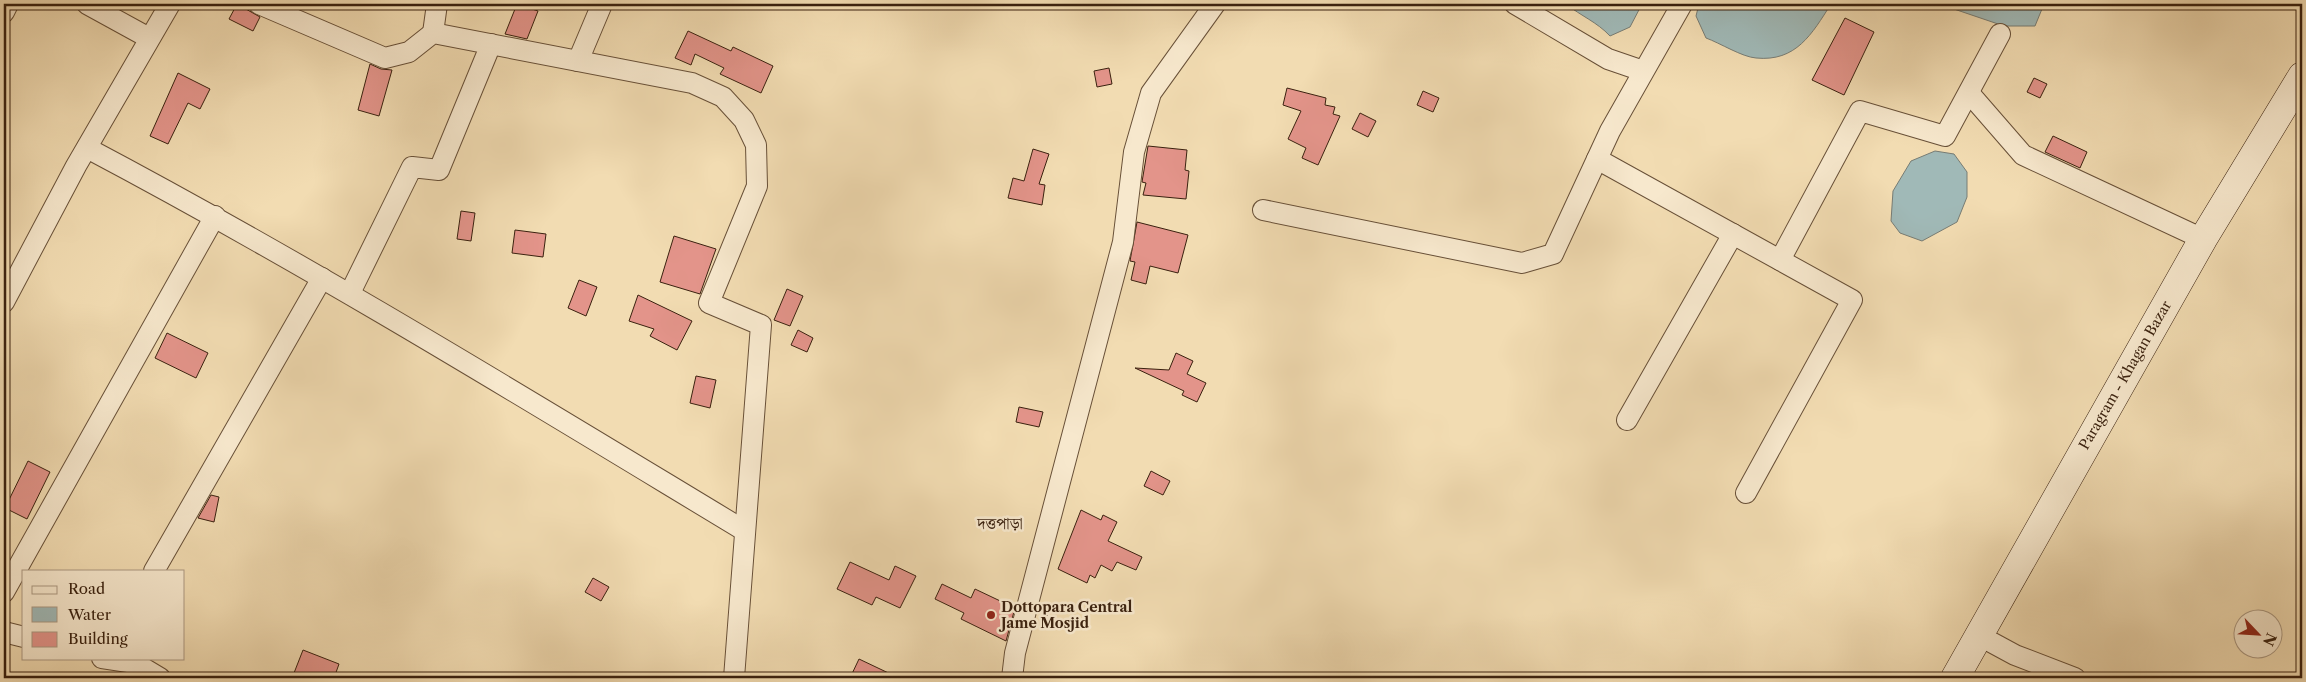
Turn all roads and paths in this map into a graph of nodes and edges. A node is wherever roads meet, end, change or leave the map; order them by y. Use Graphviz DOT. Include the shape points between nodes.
graph roads {
  1 [pos="8,4"];
  2 [pos="87,4"];
  3 [pos="170,4"];
  4 [pos="259,4"];
  5 [pos="437,4"];
  6 [pos="602,4"];
  7 [pos="1214,4"];
  8 [pos="1515,4"];
  9 [pos="1682,4"];
  10 [pos="4,12"];
  11 [pos="433,33"];
  12 [pos="2000,34"];
  13 [pos="149,38"];
  14 [pos="491,44"];
  15 [pos="578,61"];
  16 [pos="1643,71"];
  17 [pos="2302,76"];
  18 [pos="1970,94"];
  19 [pos="88,148"];
  20 [pos="1597,159"];
  21 [pos="1263,210"];
  22 [pos="216,216"];
  23 [pos="1733,234"];
  24 [pos="2203,239"];
  25 [pos="1780,260"];
  26 [pos="322,278"];
  27 [pos="350,294"];
  28 [pos="4,302"];
  29 [pos="1627,420"];
  30 [pos="1746,493"];
  31 [pos="745,531"];
  32 [pos="155,570"];
  33 [pos="4,592"];
  34 [pos="4,632"];
  35 [pos="1978,635"];
  36 [pos="22,636"];
  37 [pos="116,660"];
  38 [pos="160,678"];
  39 [pos="734,678"];
  40 [pos="1012,678"];
  41 [pos="1955,678"];
  42 [pos="2075,678"];
  1 -- 10 [label="street"];
  2 -- 13 [label="street"];
  3 -- 13 [label="street"];
  4 -- 11 [label="street" via="385,58 408,52"];
  5 -- 11 [label="street"];
  6 -- 15 [label="street"];
  7 -- 40 [label="street" via="1151,93 1134,152 1123,242 1015,653"];
  8 -- 16 [label="street" via="1608,59"];
  9 -- 16 [label="street"];
  11 -- 14 [label="street"];
  12 -- 18 [label="street"];
  13 -- 19 [label="street"];
  14 -- 15 [label="street"];
  14 -- 27 [label="street" via="440,170 412,167"];
  15 -- 31 [label="street" via="692,82 723,97 744,120 756,145 757,186 709,303 762,325"];
  16 -- 20 [label="street"];
  17 -- 24 [label="street, Paragram - Khagan Bazar"];
  18 -- 24 [label="street" via="2023,155"];
  18 -- 25 [label="street" via="1945,136 1860,111"];
  19 -- 22 [label="street"];
  19 -- 28 [label="street"];
  20 -- 21 [label="street" via="1553,254 1522,263"];
  20 -- 23 [label="street"];
  22 -- 26 [label="street"];
  22 -- 33 [label="street"];
  23 -- 25 [label="street"];
  23 -- 29 [label="street"];
  24 -- 35 [label="street, Paragram - Khagan Bazar"];
  25 -- 30 [label="street" via="1852,300"];
  26 -- 27 [label="street"];
  26 -- 32 [label="street"];
  27 -- 31 [label="street"];
  31 -- 39 [label="street"];
  34 -- 36 [label="street"];
  35 -- 41 [label="street, Paragram - Khagan Bazar"];
  35 -- 42 [label="street" via="2015,655"];
  37 -- 38 [label="street" via="135,663"];
}
